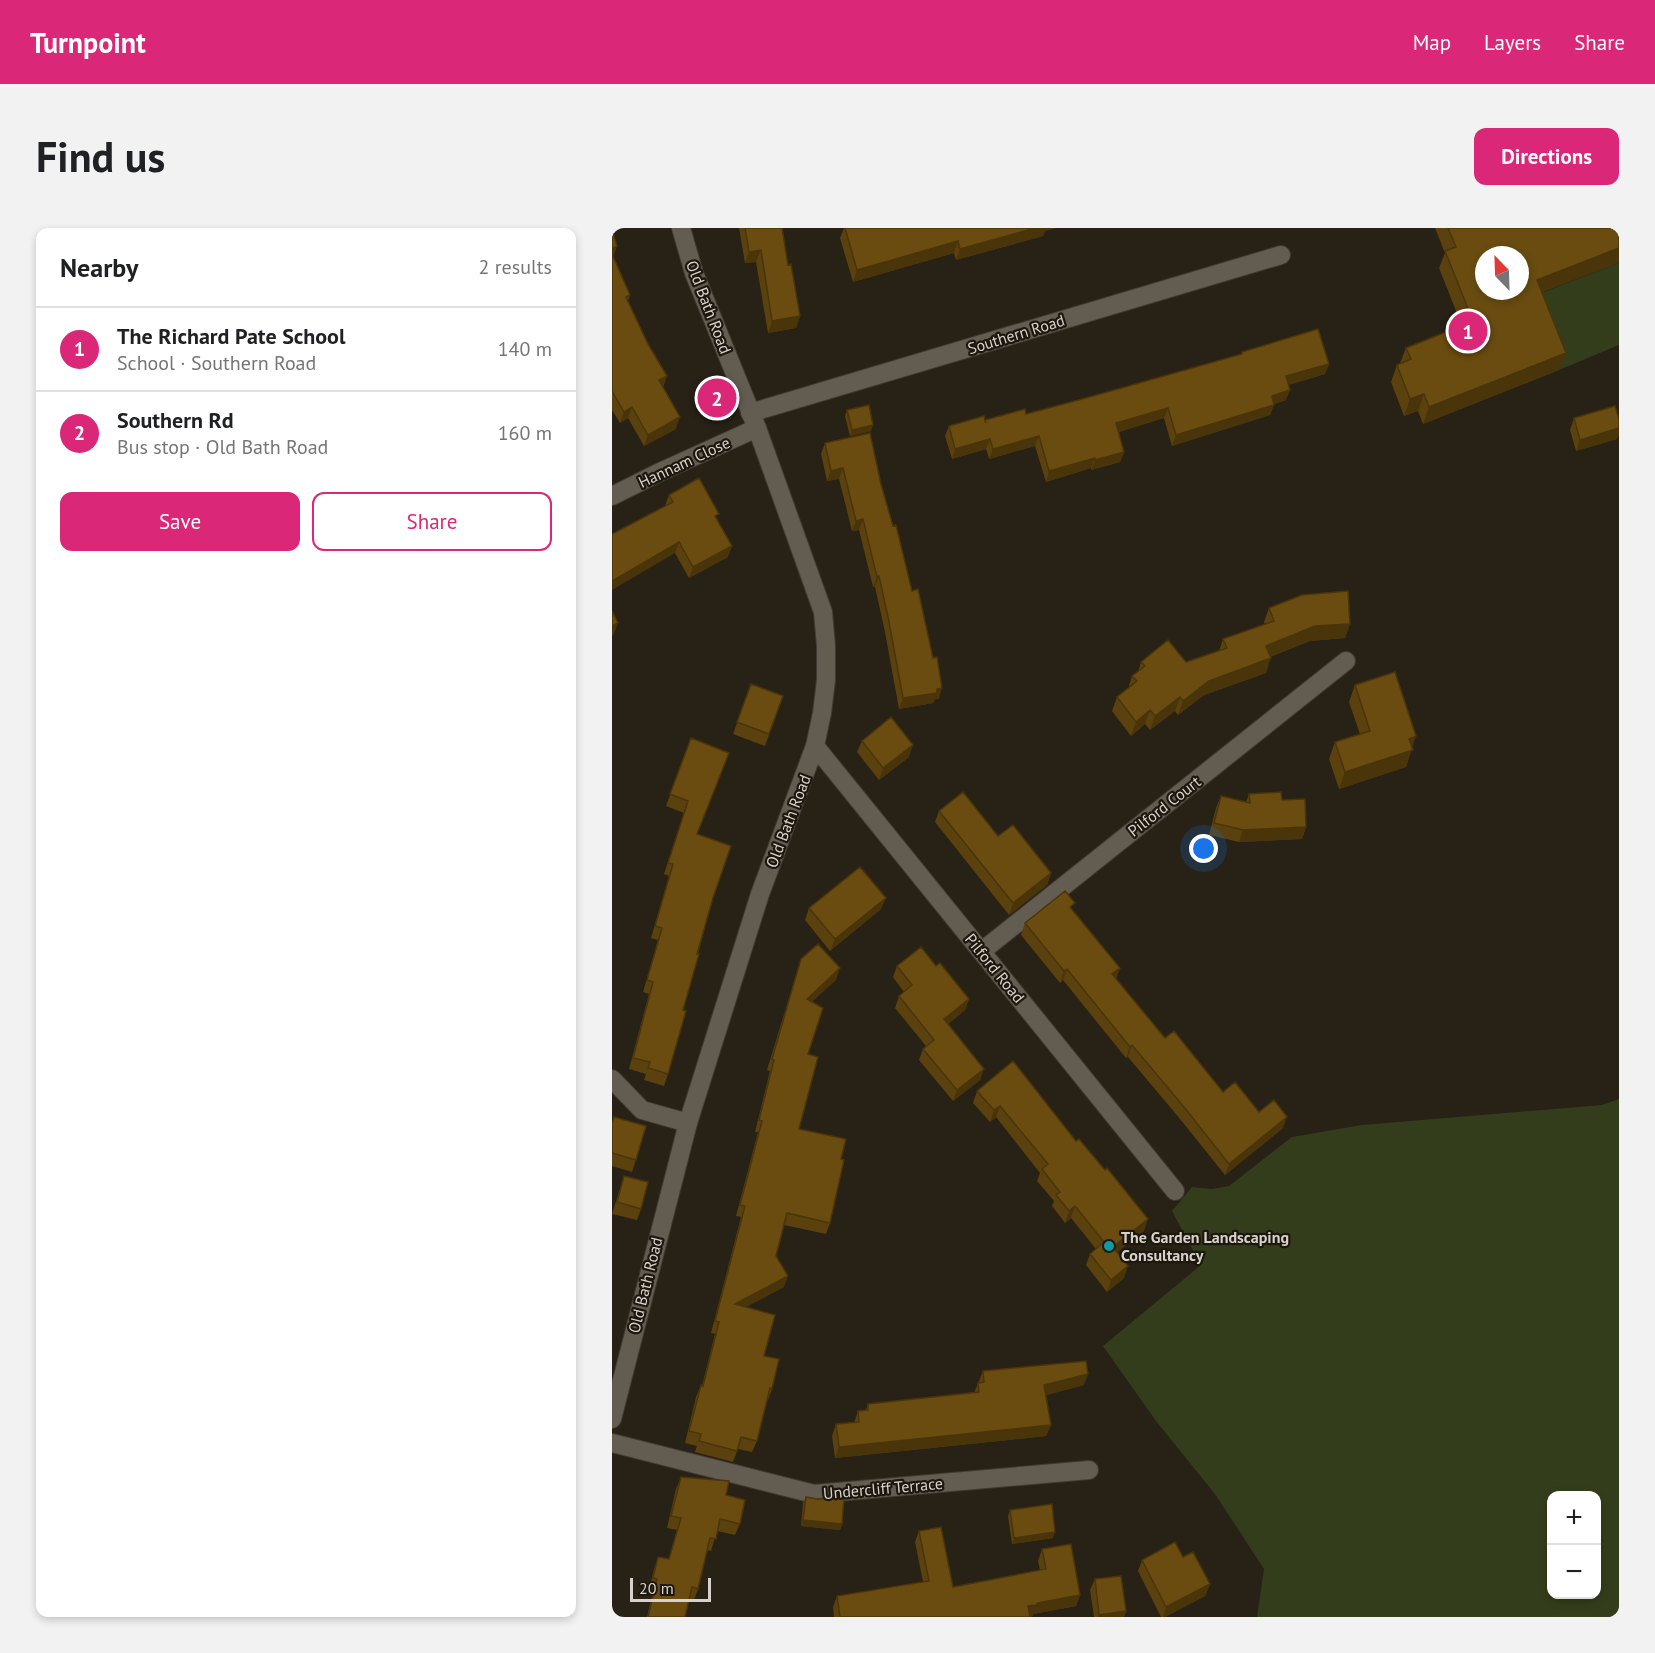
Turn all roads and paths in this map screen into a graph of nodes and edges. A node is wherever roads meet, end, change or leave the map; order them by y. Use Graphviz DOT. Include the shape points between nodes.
graph roads {
  1 [pos="681,228"];
  2 [pos="1281,255"];
  3 [pos="754,421"];
  4 [pos="612,496"];
  5 [pos="1346,661"];
  6 [pos="815,746"];
  7 [pos="982,951"];
  8 [pos="612,1079"];
  9 [pos="688,1123"];
  10 [pos="1175,1191"];
  11 [pos="612,1419"];
  12 [pos="612,1443"];
  13 [pos="1089,1470"];
  1 -- 3 [label="street, Old Bath Road" via="694,273"];
  2 -- 3 [label="street, Southern Road"];
  3 -- 4 [label="street, Hannam Close"];
  3 -- 6 [label="street, Old Bath Road" via="823,612 826,680"];
  5 -- 7 [label="street, Pilford Court"];
  6 -- 7 [label="street, Pilford Road"];
  6 -- 9 [label="street, Old Bath Road" via="760,894"];
  7 -- 10 [label="street, Pilford Road"];
  8 -- 9 [label="street" via="642,1110"];
  9 -- 11 [label="street, Old Bath Road"];
  12 -- 13 [label="street, Undercliff Terrace" via="814,1494"];
}
